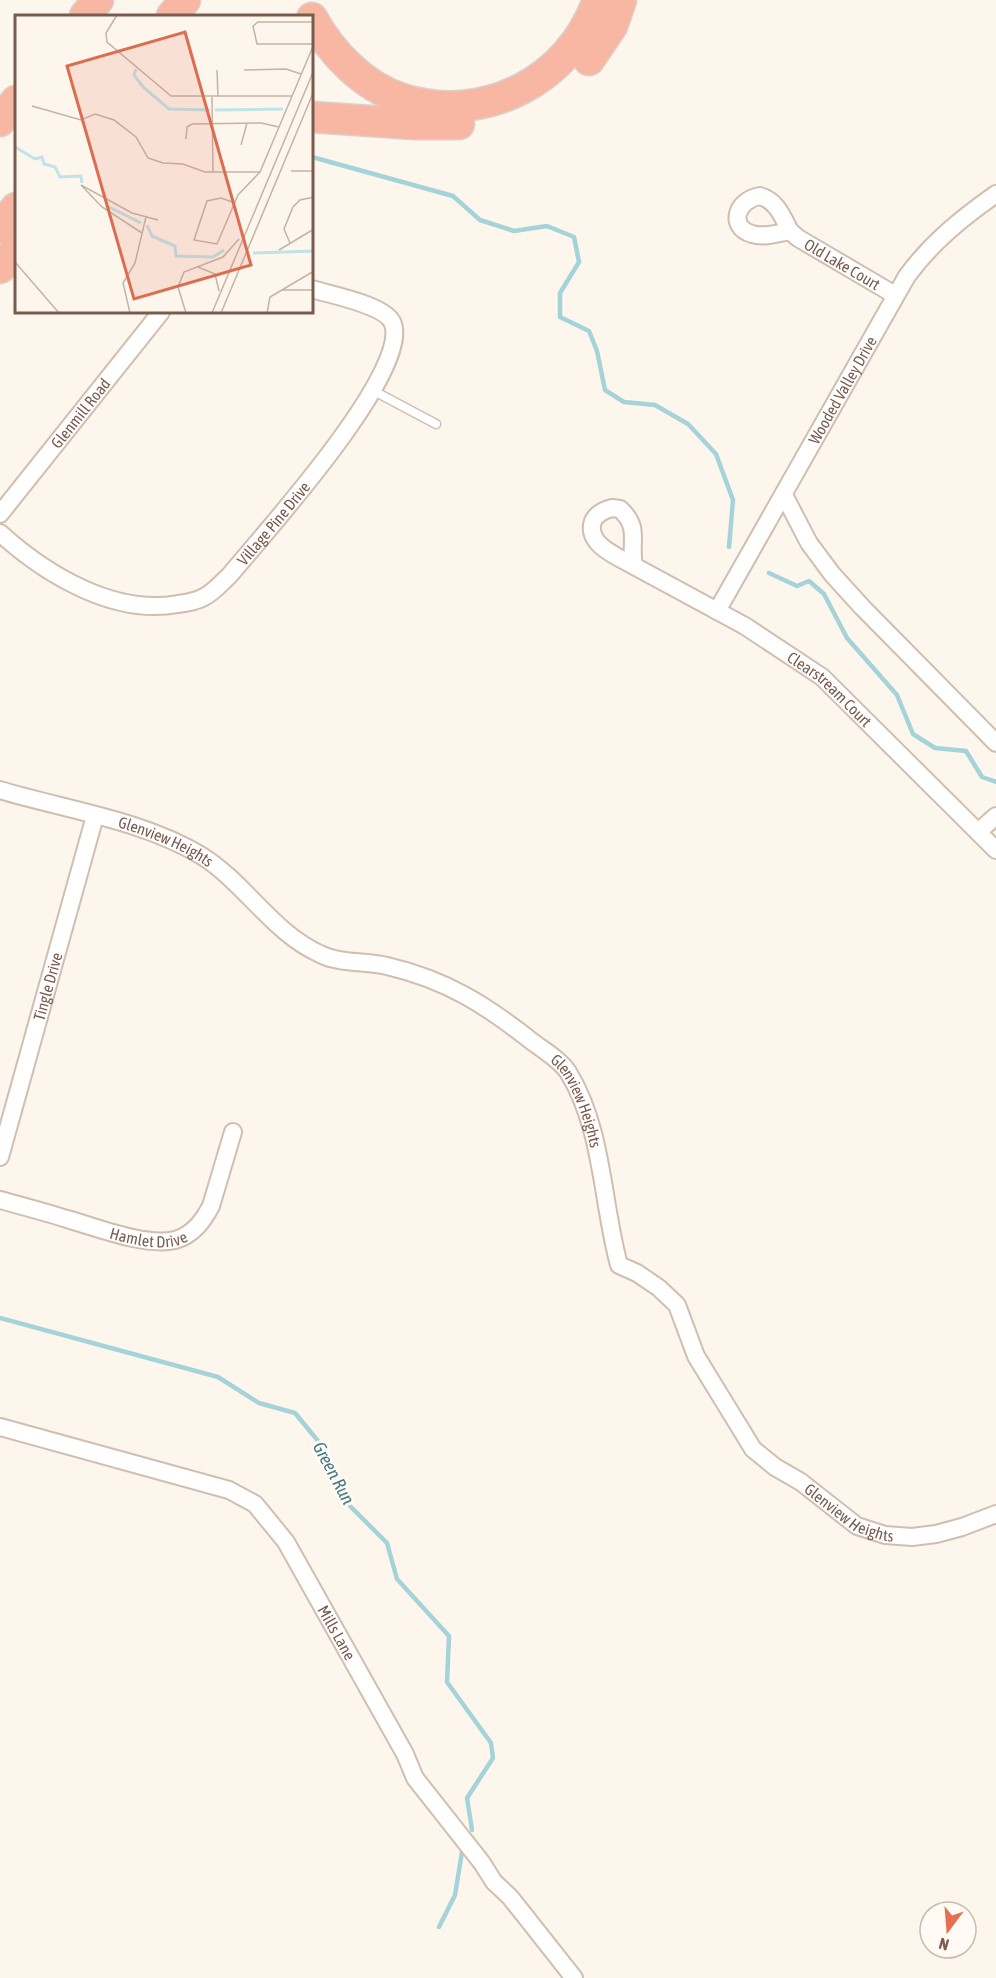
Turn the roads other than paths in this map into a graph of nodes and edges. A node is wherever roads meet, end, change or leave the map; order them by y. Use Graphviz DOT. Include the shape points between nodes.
graph roads {
  1 [pos="86,0"];
  2 [pos="98,0"];
  3 [pos="185,0"];
  4 [pos="304,0"];
  5 [pos="598,0"];
  6 [pos="621,0"];
  7 [pos="76,15"];
  8 [pos="86,15"];
  9 [pos="173,15"];
  10 [pos="311,15"];
  11 [pos="314,21"];
  12 [pos="15,102"];
  13 [pos="314,117"];
  14 [pos="0,121"];
  15 [pos="996,194"];
  16 [pos="15,209"];
  17 [pos="0,228"];
  18 [pos="790,231"];
  19 [pos="15,251"];
  20 [pos="0,268"];
  21 [pos="314,290"];
  22 [pos="895,295"];
  23 [pos="159,314"];
  24 [pos="372,390"];
  25 [pos="436,424"];
  26 [pos="783,495"];
  27 [pos="0,514"];
  28 [pos="0,533"];
  29 [pos="634,566"];
  30 [pos="717,611"];
  31 [pos="996,742"];
  32 [pos="0,790"];
  33 [pos="95,816"];
  34 [pos="996,816"];
  35 [pos="978,832"];
  36 [pos="996,850"];
  37 [pos="233,1132"];
  38 [pos="0,1157"];
  39 [pos="0,1200"];
  40 [pos="0,1426"];
  41 [pos="996,1514"];
  42 [pos="574,1978"];
  1 -- 7 [label="highway"];
  2 -- 8 [label="highway"];
  3 -- 9 [label="highway"];
  4 -- 10 [label="highway"];
  5 -- 11 [label="highway" via="576,44 555,67 529,86 500,99 467,106 412,101 371,83 344,63"];
  6 -- 13 [label="highway" via="612,26 594,55 545,99 516,113 484,122 451,125"];
  12 -- 14 [label="highway"];
  15 -- 22 [label="street, Wooded Valley Drive" via="931,246"];
  16 -- 17 [label="highway"];
  18 -- 22 [label="street, Old Lake Court"];
  19 -- 20 [label="highway"];
  21 -- 24 [label="street, Village Pine Drive" via="380,310 393,324 392,347"];
  22 -- 26 [label="street, Wooded Valley Drive"];
  23 -- 27 [label="street, Glenmill Road"];
  24 -- 25 [label="lane"];
  24 -- 28 [label="street, Village Pine Drive" via="354,421 309,479 229,576 203,598 167,606 148,605 90,592 55,575"];
  26 -- 30 [label="street, Wooded Valley Drive"];
  26 -- 31 [label="street" via="809,543 832,574"];
  29 -- 30 [label="street, Clearstream Court"];
  30 -- 35 [label="street, Clearstream Court" via="822,677"];
  32 -- 33 [label="street, Glenview Heights"];
  33 -- 38 [label="street, Tingle Drive"];
  33 -- 41 [label="street, Glenview Heights" via="174,840 204,858 290,936 323,956 425,976 467,995 568,1071 584,1104 620,1265 659,1288 677,1305 696,1356 760,1455 857,1526 885,1535 936,1534"];
  34 -- 35 [label="street"];
  35 -- 36 [label="street, Clearstream Court"];
  37 -- 39 [label="street, Hamlet Drive" via="211,1206 197,1227 175,1240 146,1240 119,1234"];
  40 -- 42 [label="street, Mills Lane" via="229,1490 255,1504 286,1542 415,1778"];
}
